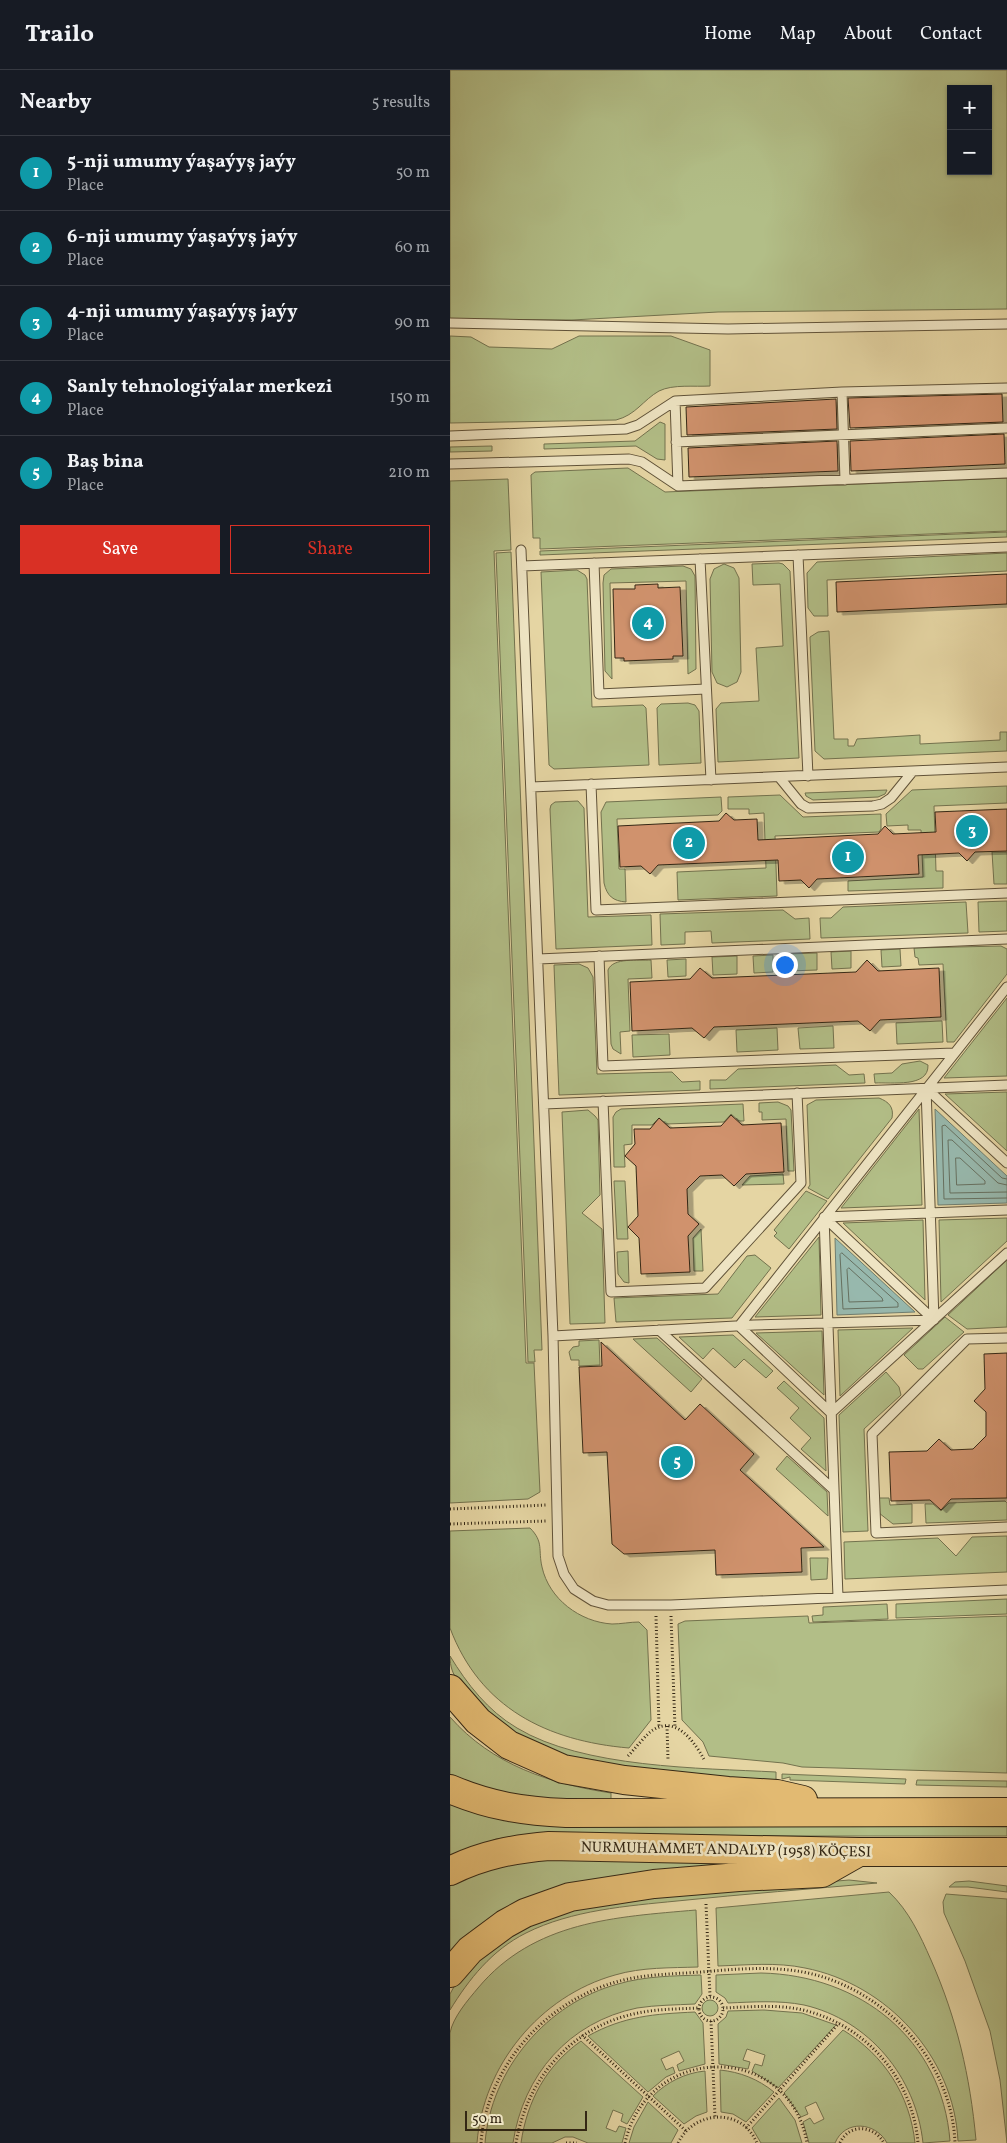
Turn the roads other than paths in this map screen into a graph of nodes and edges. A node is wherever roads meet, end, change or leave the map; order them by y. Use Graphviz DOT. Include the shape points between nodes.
graph roads {
  1 [pos="450,323"];
  2 [pos="1007,324"];
  3 [pos="1007,388"];
  4 [pos="842,392"];
  5 [pos="674,401"];
  6 [pos="1007,428"];
  7 [pos="450,436"];
  8 [pos="844,436"];
  9 [pos="676,442"];
  10 [pos="450,464"];
  11 [pos="1007,473"];
  12 [pos="845,480"];
  13 [pos="678,486"];
  14 [pos="1007,546"];
  15 [pos="521,550"];
  16 [pos="798,555"];
  17 [pos="700,559"];
  18 [pos="594,563"];
  19 [pos="522,566"];
  20 [pos="706,689"];
  21 [pos="1007,768"];
  22 [pos="913,771"];
  23 [pos="808,776"];
  24 [pos="779,777"];
  25 [pos="711,780"];
  26 [pos="591,784"];
  27 [pos="531,787"];
  28 [pos="1007,893"];
  29 [pos="1007,939"];
  30 [pos="599,956"];
  31 [pos="538,959"];
  32 [pos="1007,987"];
  33 [pos="954,1053"];
  34 [pos="1007,1085"];
  35 [pos="926,1088"];
  36 [pos="797,1093"];
  37 [pos="603,1101"];
  38 [pos="544,1104"];
  39 [pos="1007,1163"];
  40 [pos="1007,1210"];
  41 [pos="930,1213"];
  42 [pos="824,1217"];
  43 [pos="1007,1253"];
  44 [pos="934,1320"];
  45 [pos="827,1323"];
  46 [pos="739,1326"];
  47 [pos="659,1330"];
  48 [pos="553,1336"];
  49 [pos="1007,1338"];
  50 [pos="831,1414"];
  51 [pos="834,1490"];
  52 [pos="1007,1528"];
  53 [pos="1007,1590"];
  54 [pos="838,1597"];
  55 [pos="450,1689"];
  56 [pos="450,1789"];
  57 [pos="848,1812"];
  58 [pos="1007,1812"];
  59 [pos="859,1852"];
  60 [pos="1007,1852"];
  61 [pos="450,1871"];
  62 [pos="450,1973"];
  1 -- 2 [label="lane" via="728,329"];
  3 -- 4 [label="lane"];
  4 -- 5 [label="lane"];
  4 -- 8 [label="lane"];
  5 -- 7 [label="lane" via="638,425 626,428"];
  5 -- 9 [label="lane"];
  6 -- 8 [label="lane"];
  8 -- 9 [label="lane"];
  8 -- 12 [label="lane"];
  9 -- 13 [label="lane"];
  10 -- 13 [label="lane" via="629,459 642,462"];
  11 -- 12 [label="lane"];
  12 -- 13 [label="lane"];
  14 -- 16 [label="lane"];
  15 -- 19 [label="lane"];
  16 -- 17 [label="lane"];
  16 -- 23 [label="lane"];
  17 -- 18 [label="lane"];
  17 -- 20 [label="lane"];
  18 -- 19 [label="lane"];
  18 -- 20 [label="lane" via="599,694"];
  19 -- 27 [label="lane"];
  20 -- 25 [label="lane"];
  21 -- 22 [label="lane"];
  22 -- 23 [label="lane"];
  22 -- 24 [label="lane" via="882,804 824,808 808,808 801,804"];
  23 -- 24 [label="lane"];
  24 -- 25 [label="lane"];
  25 -- 26 [label="lane"];
  26 -- 27 [label="lane"];
  26 -- 28 [label="lane" via="596,910"];
  27 -- 31 [label="lane"];
  29 -- 30 [label="lane"];
  30 -- 31 [label="lane"];
  30 -- 33 [label="lane" via="604,1066"];
  31 -- 38 [label="lane"];
  32 -- 33 [label="lane"];
  33 -- 35 [label="lane"];
  34 -- 35 [label="lane"];
  35 -- 36 [label="lane"];
  35 -- 39 [label="lane"];
  35 -- 41 [label="lane"];
  35 -- 42 [label="lane"];
  36 -- 37 [label="lane"];
  36 -- 37 [label="lane" via="801,1183 705,1288 612,1292"];
  37 -- 38 [label="lane"];
  38 -- 48 [label="lane"];
  40 -- 41 [label="lane"];
  41 -- 42 [label="lane"];
  41 -- 44 [label="lane"];
  42 -- 44 [label="lane"];
  42 -- 45 [label="lane"];
  42 -- 46 [label="lane"];
  43 -- 44 [label="lane"];
  44 -- 45 [label="lane"];
  44 -- 50 [label="lane"];
  45 -- 46 [label="lane"];
  45 -- 50 [label="lane"];
  46 -- 47 [label="lane"];
  46 -- 50 [label="lane"];
  47 -- 48 [label="lane"];
  47 -- 51 [label="lane"];
  48 -- 54 [label="lane" via="558,1556 574,1589 593,1601 608,1605 656,1606"];
  49 -- 52 [label="lane" via="967,1339 872,1434 876,1533"];
  50 -- 51 [label="lane"];
  51 -- 54 [label="lane"];
  53 -- 54 [label="lane"];
  55 -- 57 [label="main road" via="478,1721 501,1739 563,1768 624,1780 777,1794"];
  56 -- 57 [label="main road" via="498,1806 541,1812"];
  57 -- 58 [label="main road"];
  59 -- 60 [label="main road, NURMUHAMMET ANDALYP (1958) KÖÇESI"];
  59 -- 61 [label="main road, NURMUHAMMET ANDALYP (1958) KÖÇESI" via="549,1846 517,1849 480,1858"];
  59 -- 62 [label="main road" via="822,1873 654,1884 570,1897 505,1924 470,1950"];
}
